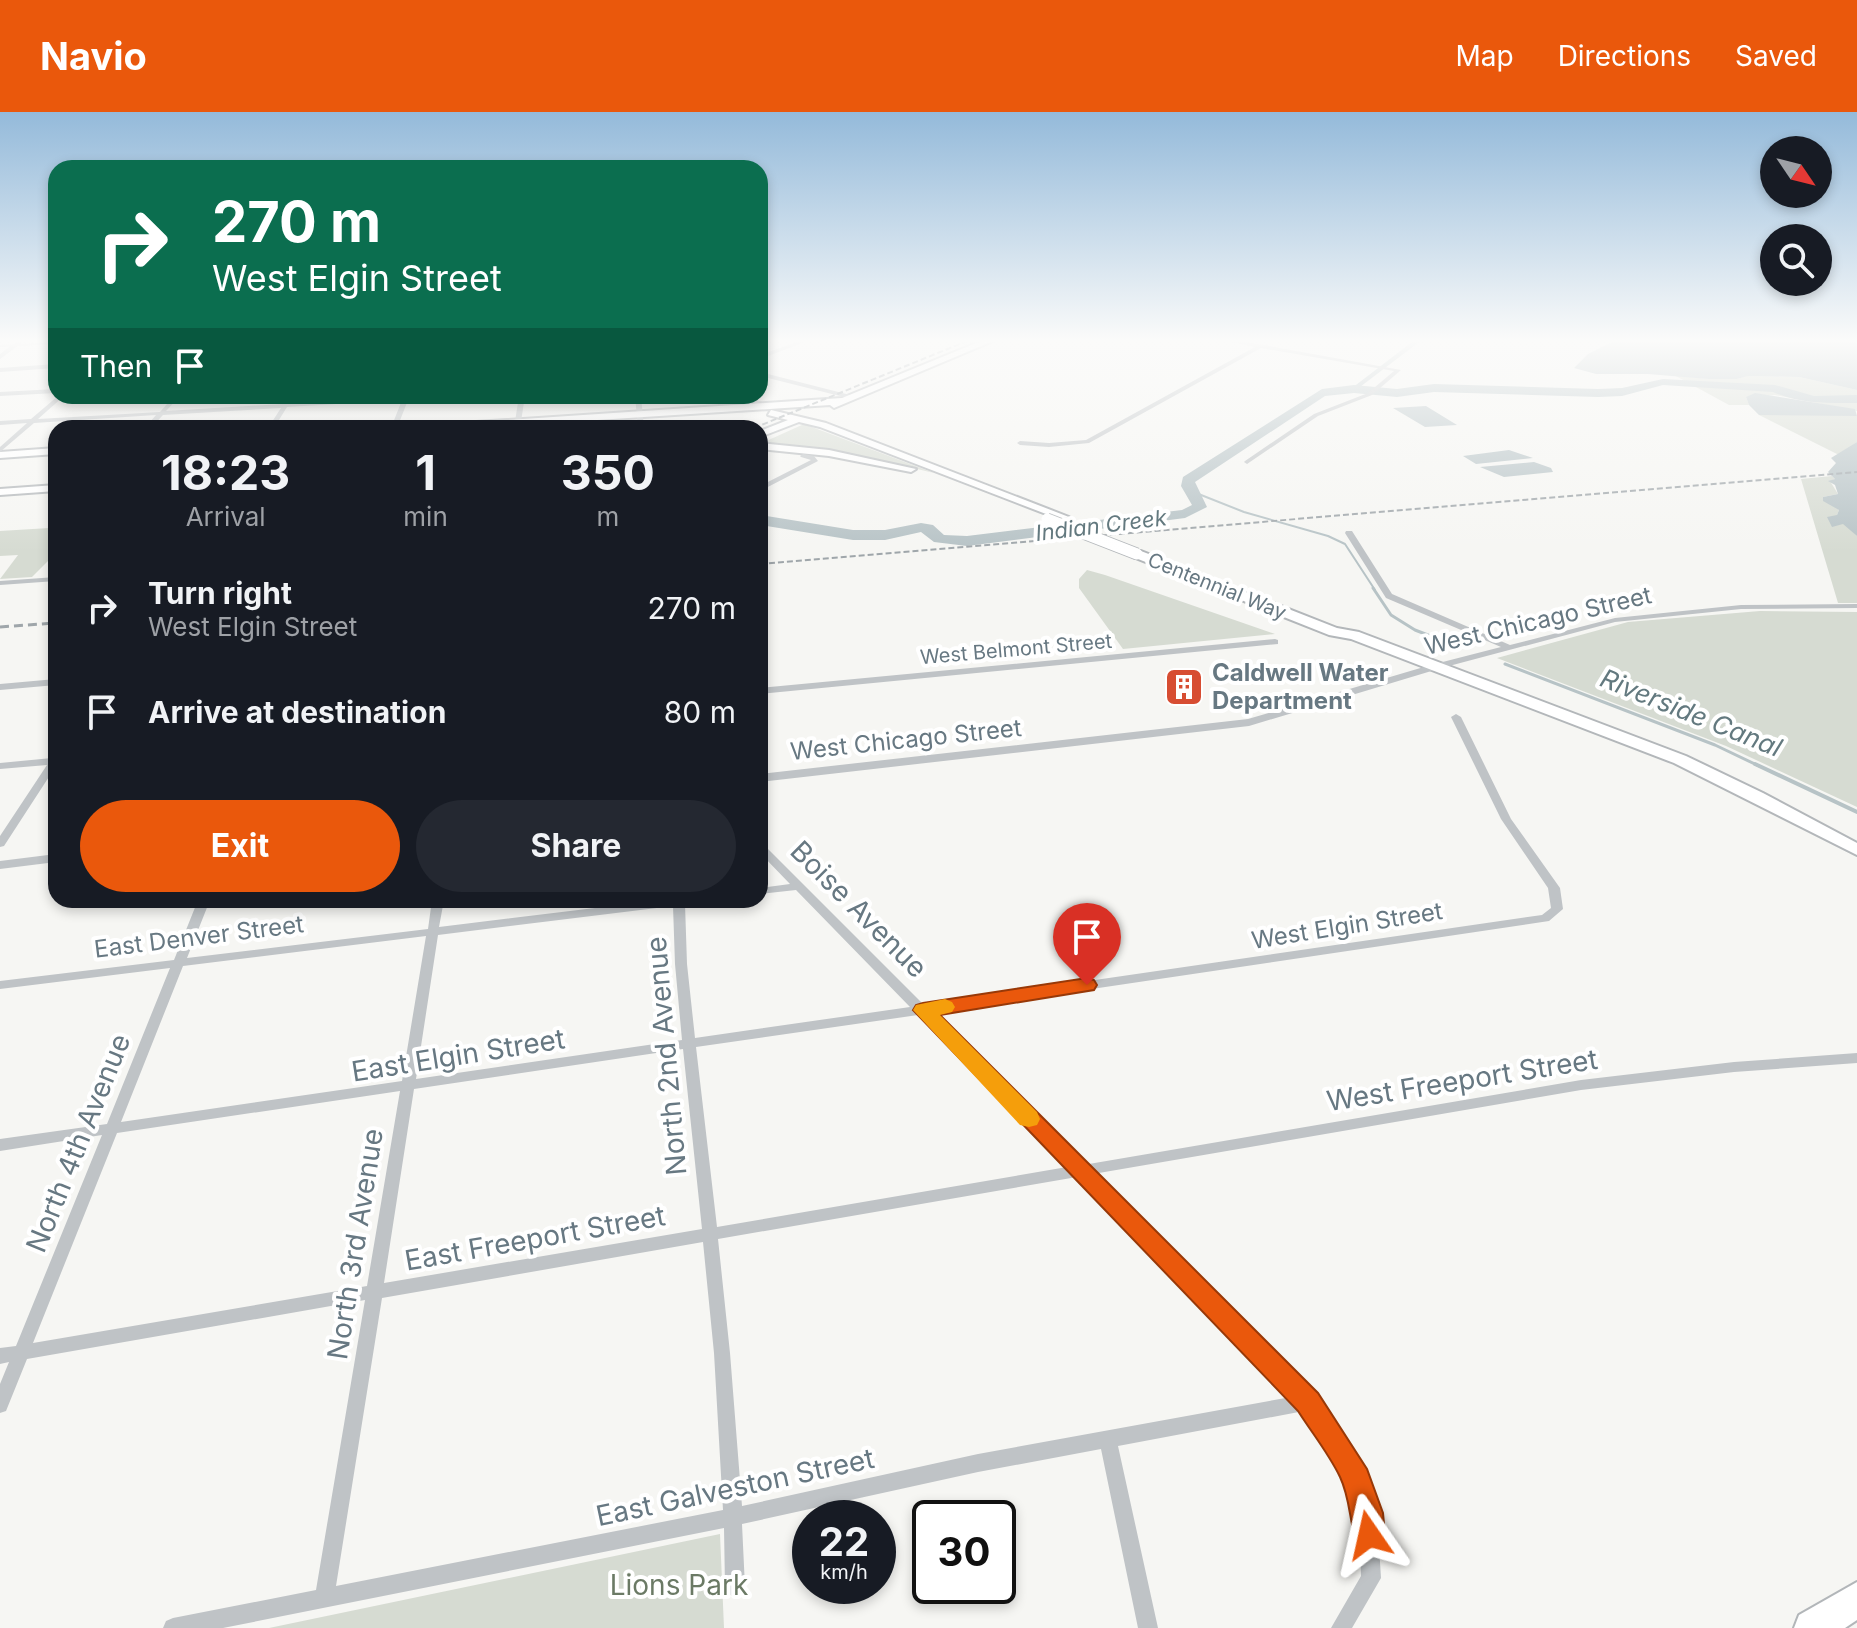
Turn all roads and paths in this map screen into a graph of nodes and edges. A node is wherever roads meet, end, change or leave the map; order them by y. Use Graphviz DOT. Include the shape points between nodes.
graph roads {
  1 [pos="46,410"];
  2 [pos="164,410"];
  3 [pos="219,410"];
  4 [pos="639,410"];
  5 [pos="712,410"];
  6 [pos="821,410"];
  7 [pos="834,410"];
  8 [pos="1145,410"];
  9 [pos="1329,410"];
  10 [pos="161,413"];
  11 [pos="640,415"];
  12 [pos="801,418"];
  13 [pos="48,420"];
  14 [pos="49,420"];
  15 [pos="155,420"];
  16 [pos="578,420"];
  17 [pos="640,420"];
  18 [pos="33,421"];
  19 [pos="0,423"];
  20 [pos="768,431"];
  21 [pos="1020,443"];
  22 [pos="768,447"];
  23 [pos="48,451"];
  24 [pos="0,453"];
  25 [pos="803,456"];
  26 [pos="918,461"];
  27 [pos="1247,462"];
  28 [pos="768,485"];
  29 [pos="48,489"];
  30 [pos="0,492"];
  31 [pos="1349,533"];
  32 [pos="48,580"];
  33 [pos="5,583"];
  34 [pos="0,593"];
  35 [pos="1857,606"];
  36 [pos="1354,635"];
  37 [pos="1275,642"];
  38 [pos="1508,647"];
  39 [pos="1434,667"];
  40 [pos="48,683"];
  41 [pos="0,687"];
  42 [pos="768,690"];
  43 [pos="1456,717"];
  44 [pos="1573,721"];
  45 [pos="48,761"];
  46 [pos="0,766"];
  47 [pos="48,772"];
  48 [pos="768,777"];
  49 [pos="0,844"];
  50 [pos="1857,850"];
  51 [pos="768,855"];
  52 [pos="48,859"];
  53 [pos="1857,864"];
  54 [pos="0,865"];
  55 [pos="798,886"];
  56 [pos="768,890"];
  57 [pos="201,908"];
  58 [pos="437,908"];
  59 [pos="625,908"];
  60 [pos="684,908"];
  61 [pos="433,931"];
  62 [pos="179,962"];
  63 [pos="0,985"];
  64 [pos="923,1010"];
  65 [pos="689,1044"];
  66 [pos="1857,1058"];
  67 [pos="406,1087"];
  68 [pos="112,1129"];
  69 [pos="0,1145"];
  70 [pos="1078,1170"];
  71 [pos="711,1234"];
  72 [pos="373,1292"];
  73 [pos="21,1353"];
  74 [pos="0,1356"];
  75 [pos="1308,1402"];
  76 [pos="0,1405"];
  77 [pos="1108,1438"];
  78 [pos="734,1517"];
  79 [pos="735,1587"];
  80 [pos="325,1597"];
  81 [pos="1857,1600"];
  82 [pos="173,1628"];
  83 [pos="1148,1628"];
  84 [pos="1341,1628"];
  85 [pos="1812,1628"];
  1 -- 18 [label="street"];
  2 -- 10 [label="street"];
  3 -- 10 [label="street"];
  4 -- 11 [label="street"];
  5 -- 11 [label="main road"];
  5 -- 12 [label="main road"];
  6 -- 12 [label="main road"];
  7 -- 26 [label="main road" via="826,422"];
  8 -- 21 [label="street" via="1087,442"];
  9 -- 27 [label="street"];
  10 -- 14 [label="street"];
  10 -- 15 [label="street"];
  11 -- 16 [label="main road"];
  11 -- 17 [label="street"];
  12 -- 20 [label="main road"];
  12 -- 26 [label="main road, Centennial Way"];
  13 -- 18 [label="street"];
  18 -- 19 [label="street"];
  18 -- 24 [label="street"];
  22 -- 36 [label="main road, Centennial Way, bridge" via="890,463 943,479 1334,632"];
  23 -- 24 [label="main road"];
  25 -- 28 [label="street" via="815,461"];
  26 -- 36 [label="main road, Centennial Way" via="1345,627"];
  29 -- 30 [label="main road"];
  31 -- 38 [label="street" via="1389,596"];
  32 -- 33 [label="street"];
  33 -- 34 [label="street"];
  35 -- 38 [label="street, West Chicago Street" via="1675,612 1615,620"];
  36 -- 39 [label="main road, Centennial Way"];
  37 -- 42 [label="street, West Belmont Street"];
  38 -- 39 [label="street, West Chicago Street"];
  39 -- 44 [label="main road, Centennial Way"];
  39 -- 48 [label="street, West Chicago Street" via="1249,722"];
  40 -- 41 [label="street"];
  43 -- 64 [label="street, West Elgin Street" via="1506,819 1554,888 1557,909 1545,918"];
  44 -- 50 [label="main road, Centennial Way" via="1593,724 1731,783"];
  44 -- 53 [label="main road, Centennial Way" via="1584,731 1729,795"];
  45 -- 46 [label="street"];
  47 -- 49 [label="street"];
  51 -- 55 [label="street, Boise Avenue"];
  52 -- 54 [label="street"];
  55 -- 56 [label="street"];
  55 -- 64 [label="street, Boise Avenue"];
  57 -- 62 [label="street, North 4th Avenue"];
  58 -- 61 [label="street, North 3rd Avenue"];
  59 -- 61 [label="street, East Denver Street"];
  60 -- 65 [label="street, North 2nd Avenue"];
  61 -- 62 [label="street, East Denver Street"];
  61 -- 67 [label="street, North 3rd Avenue"];
  62 -- 63 [label="street, East Denver Street"];
  62 -- 68 [label="street, North 4th Avenue"];
  64 -- 65 [label="street, East Elgin Street"];
  64 -- 70 [label="street, Boise Avenue"];
  65 -- 67 [label="street, East Elgin Street"];
  65 -- 71 [label="street, North 2nd Avenue"];
  66 -- 70 [label="street, West Freeport Street" via="1581,1085"];
  67 -- 68 [label="street, East Elgin Street"];
  67 -- 72 [label="street, North 3rd Avenue"];
  68 -- 69 [label="street, East Elgin Street"];
  68 -- 73 [label="street, North 4th Avenue"];
  70 -- 71 [label="street, East Freeport Street"];
  70 -- 75 [label="street, Boise Avenue"];
  71 -- 72 [label="street, East Freeport Street"];
  71 -- 78 [label="street, North 2nd Avenue"];
  72 -- 73 [label="street, East Freeport Street"];
  72 -- 80 [label="street, North 3rd Avenue"];
  73 -- 74 [label="street, East Freeport Street"];
  73 -- 76 [label="street, North 4th Avenue"];
  75 -- 77 [label="street, East Galveston Street"];
  75 -- 84 [label="street, Boise Avenue" via="1352,1469 1368,1513 1371,1578"];
  77 -- 78 [label="street, East Galveston Street"];
  77 -- 83 [label="street"];
  78 -- 79 [label="street, North 2nd Avenue"];
  78 -- 80 [label="street, East Galveston Street"];
  80 -- 82 [label="street, East Galveston Street"];
  81 -- 85 [label="highway"];
}
